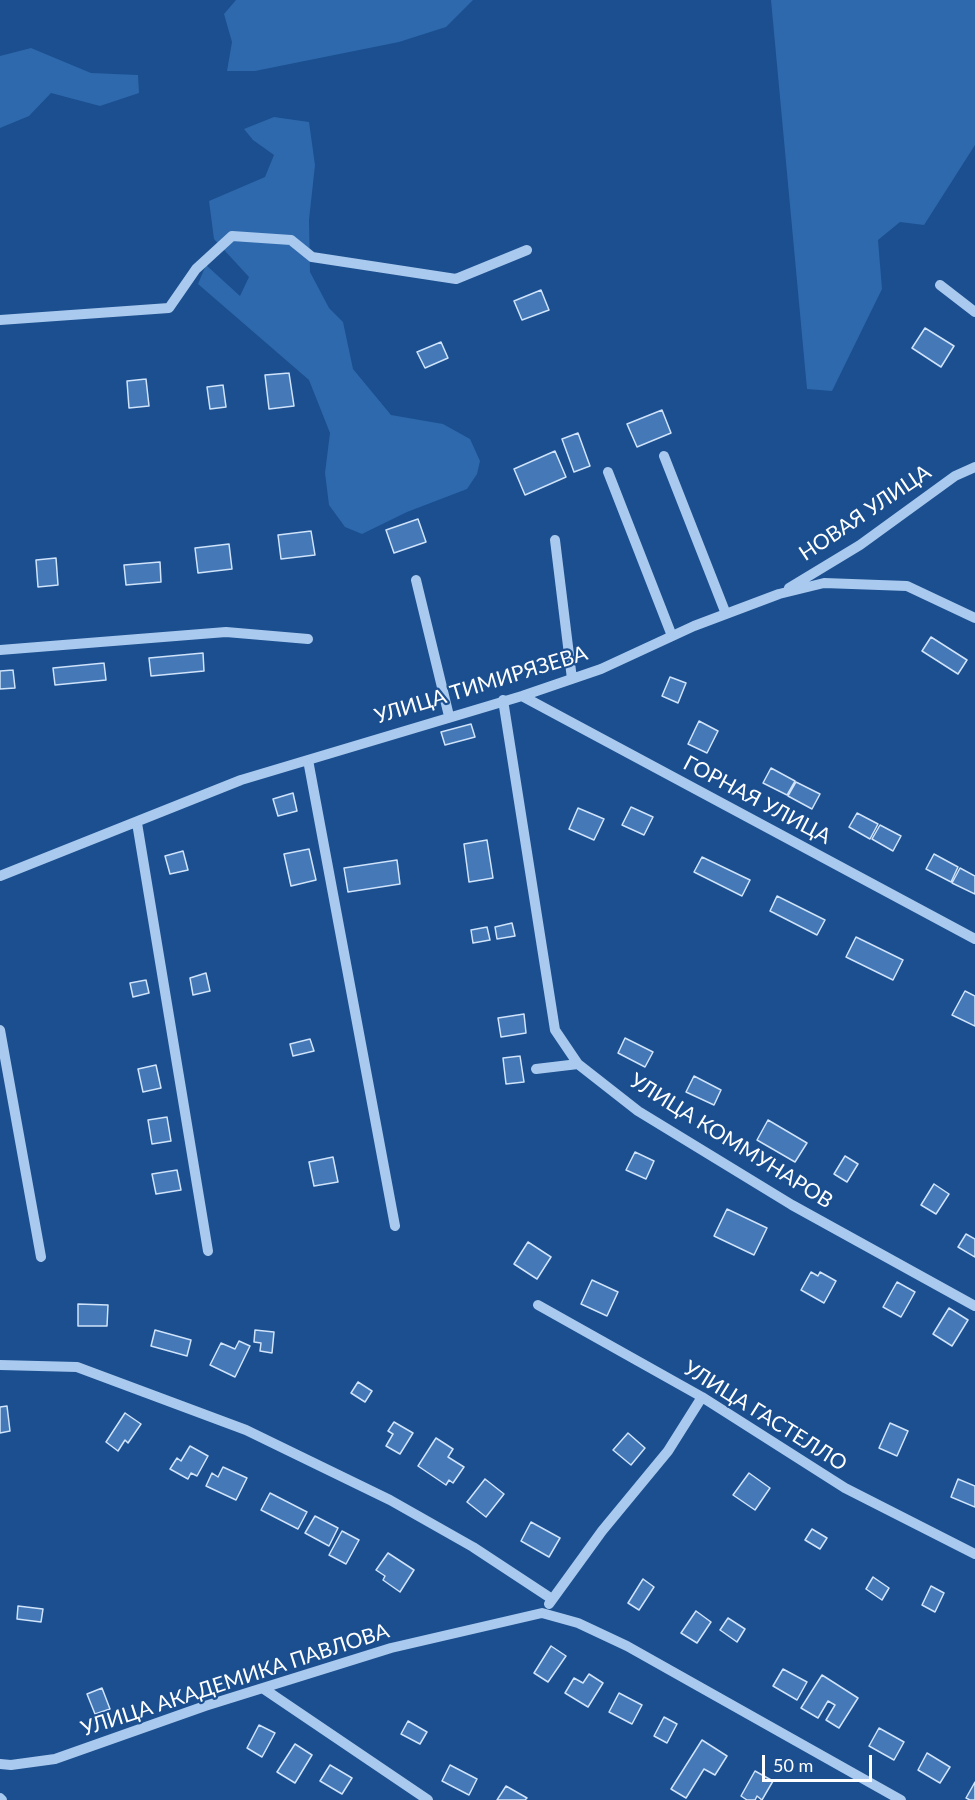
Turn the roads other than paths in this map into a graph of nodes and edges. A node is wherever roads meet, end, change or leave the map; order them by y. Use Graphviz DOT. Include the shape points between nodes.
graph roads {
  1 [pos="527,250"];
  2 [pos="940,285"];
  3 [pos="975,312"];
  4 [pos="0,320"];
  5 [pos="664,456"];
  6 [pos="975,467"];
  7 [pos="608,472"];
  8 [pos="555,540"];
  9 [pos="416,580"];
  10 [pos="779,594"];
  11 [pos="726,614"];
  12 [pos="975,618"];
  13 [pos="672,636"];
  14 [pos="308,639"];
  15 [pos="0,650"];
  16 [pos="572,679"];
  17 [pos="522,696"];
  18 [pos="503,700"];
  19 [pos="449,716"];
  20 [pos="308,760"];
  21 [pos="137,823"];
  22 [pos="0,876"];
  23 [pos="975,939"];
  24 [pos="0,1030"];
  25 [pos="578,1064"];
  26 [pos="536,1069"];
  27 [pos="395,1226"];
  28 [pos="208,1251"];
  29 [pos="40,1257"];
  30 [pos="538,1305"];
  31 [pos="975,1306"];
  32 [pos="0,1365"];
  33 [pos="702,1397"];
  34 [pos="975,1554"];
  35 [pos="552,1599"];
  36 [pos="542,1613"];
  37 [pos="264,1689"];
  38 [pos="0,1764"];
  39 [pos="428,1800"];
  40 [pos="901,1800"];
  1 -- 4 [label="street" via="456,279 312,257 291,240 232,236 196,269 169,308"];
  2 -- 3 [label="street"];
  5 -- 11 [label="street"];
  6 -- 10 [label="street, НОВАЯ УЛИЦА" via="955,476 860,545"];
  7 -- 13 [label="street"];
  8 -- 16 [label="street"];
  9 -- 19 [label="street"];
  10 -- 11 [label="street, УЛИЦА ТИМИРЯЗЕВА"];
  10 -- 12 [label="street, УЛИЦА ТИМИРЯЗЕВА" via="824,583 907,586"];
  11 -- 13 [label="street, УЛИЦА ТИМИРЯЗЕВА"];
  13 -- 16 [label="street, УЛИЦА ТИМИРЯЗЕВА"];
  14 -- 15 [label="street" via="226,632"];
  16 -- 17 [label="street, УЛИЦА ТИМИРЯЗЕВА"];
  17 -- 18 [label="street, УЛИЦА ТИМИРЯЗЕВА"];
  17 -- 23 [label="street, ГОРНАЯ УЛИЦА"];
  18 -- 19 [label="street, УЛИЦА ТИМИРЯЗЕВА"];
  18 -- 25 [label="street, УЛИЦА КОММУНАРОВ" via="555,1030"];
  19 -- 20 [label="street, УЛИЦА ТИМИРЯЗЕВА"];
  20 -- 21 [label="street, УЛИЦА ТИМИРЯЗЕВА" via="241,780"];
  20 -- 27 [label="street"];
  21 -- 22 [label="street, УЛИЦА ТИМИРЯЗЕВА"];
  21 -- 28 [label="street"];
  24 -- 29 [label="street"];
  25 -- 26 [label="street"];
  25 -- 31 [label="street, УЛИЦА КОММУНАРОВ" via="638,1111 792,1205"];
  30 -- 33 [label="street, УЛИЦА ГАСТЕЛЛО"];
  32 -- 35 [label="street" via="77,1367 246,1430 390,1500 473,1547"];
  33 -- 34 [label="street, УЛИЦА ГАСТЕЛЛО" via="845,1488"];
  33 -- 35 [label="street" via="668,1450"];
  35 -- 36 [label="street"];
  36 -- 37 [label="street, УЛИЦА АКАДЕМИКА ПАВЛОВА" via="391,1648"];
  36 -- 40 [label="street, УЛИЦА АКАДЕМИКА ПАВЛОВА" via="578,1623 627,1646"];
  37 -- 38 [label="street, УЛИЦА АКАДЕМИКА ПАВЛОВА" via="55,1759"];
  37 -- 39 [label="street"];
}
